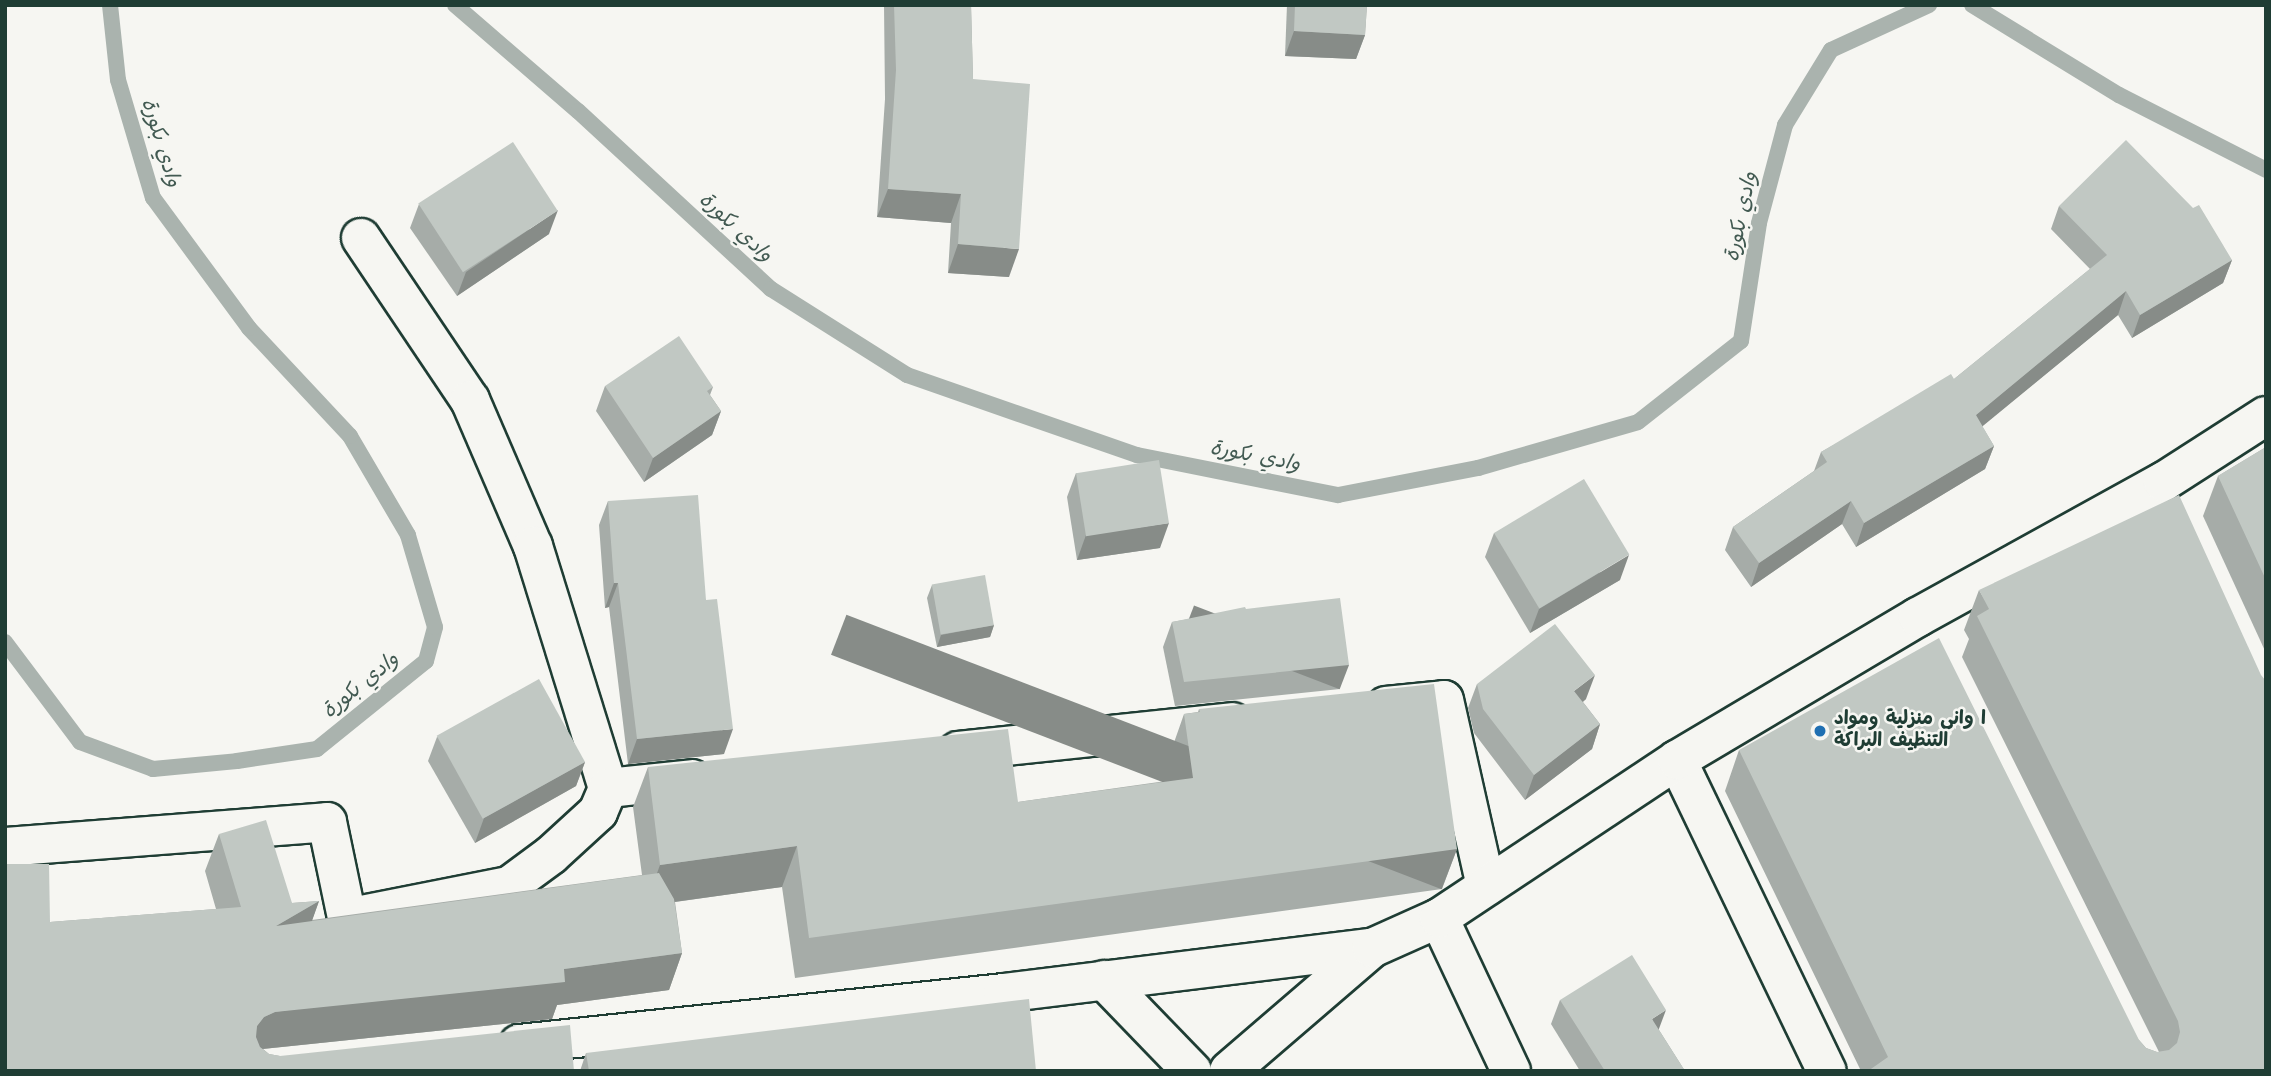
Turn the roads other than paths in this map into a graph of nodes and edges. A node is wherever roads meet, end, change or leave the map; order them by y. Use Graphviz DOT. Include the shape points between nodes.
graph roads {
  1 [pos="360,238"];
  2 [pos="2266,416"];
  3 [pos="2163,482"];
  4 [pos="2180,519"];
  5 [pos="1918,617"];
  6 [pos="1936,654"];
  7 [pos="1348,710"];
  8 [pos="1266,719"];
  9 [pos="923,755"];
  10 [pos="1676,760"];
  11 [pos="731,775"];
  12 [pos="608,788"];
  13 [pos="5,847"];
  14 [pos="1486,886"];
  15 [pos="1439,918"];
  16 [pos="1372,948"];
  17 [pos="1104,980"];
  18 [pos="483,1048"];
  19 [pos="1192,1071"];
  20 [pos="1229,1071"];
  21 [pos="1511,1071"];
  22 [pos="1827,1071"];
  1 -- 12 [label="street" via="470,400 533,546"];
  2 -- 3 [label="street"];
  3 -- 4 [label="street"];
  3 -- 5 [label="street"];
  5 -- 6 [label="street"];
  5 -- 10 [label="street"];
  7 -- 14 [label="street" via="1444,700"];
  8 -- 9 [label="street"];
  10 -- 14 [label="street"];
  10 -- 22 [label="street"];
  11 -- 12 [label="street"];
  12 -- 13 [label="street" via="598,812 509,886 347,918 327,822"];
  14 -- 15 [label="street"];
  15 -- 16 [label="street"];
  15 -- 21 [label="street"];
  16 -- 17 [label="street"];
  16 -- 20 [label="street"];
  17 -- 18 [label="street"];
  17 -- 19 [label="street"];
}
